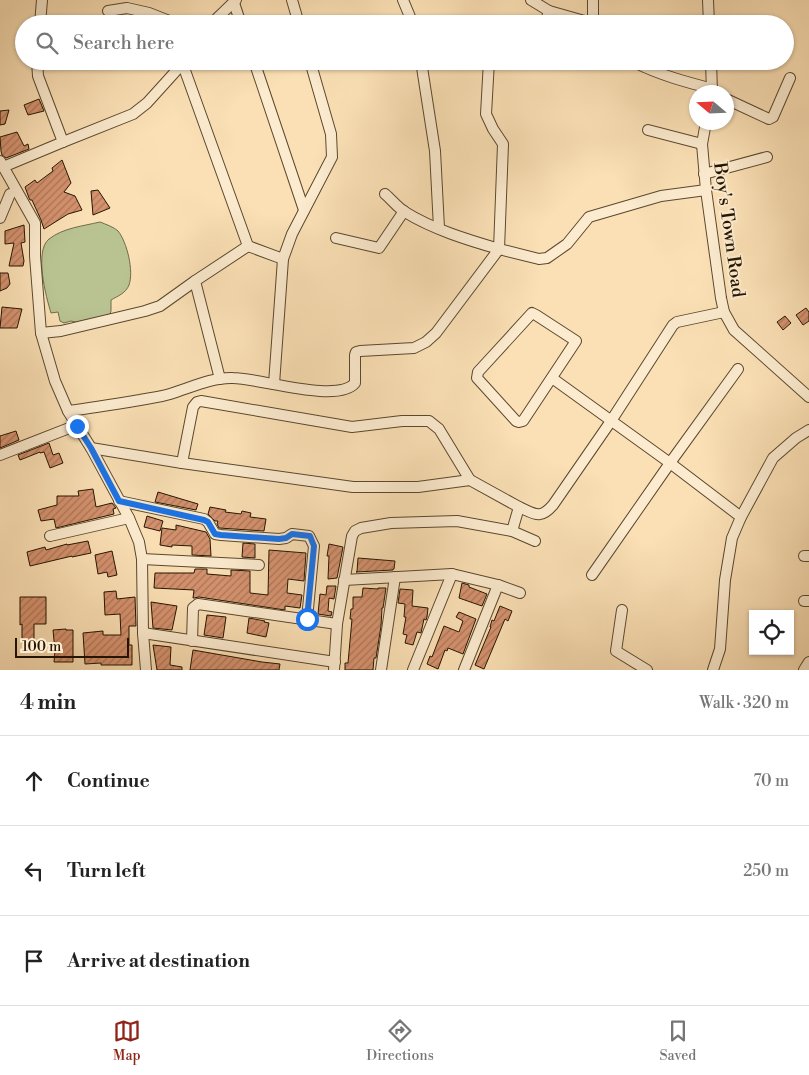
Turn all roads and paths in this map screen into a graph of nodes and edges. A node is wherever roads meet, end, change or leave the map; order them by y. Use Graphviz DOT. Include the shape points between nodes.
graph roads {
  1 [pos="42,0"];
  2 [pos="292,0"];
  3 [pos="403,0"];
  4 [pos="530,0"];
  5 [pos="593,0"];
  6 [pos="708,0"];
  7 [pos="235,1"];
  8 [pos="108,10"];
  9 [pos="549,11"];
  10 [pos="41,15"];
  11 [pos="154,15"];
  12 [pos="220,15"];
  13 [pos="239,15"];
  14 [pos="296,15"];
  15 [pos="409,15"];
  16 [pos="548,15"];
  17 [pos="563,15"];
  18 [pos="592,15"];
  19 [pos="709,15"];
  20 [pos="38,70"];
  21 [pos="178,70"];
  22 [pos="186,70"];
  23 [pos="257,70"];
  24 [pos="313,70"];
  25 [pos="422,70"];
  26 [pos="488,70"];
  27 [pos="652,70"];
  28 [pos="711,70"];
  29 [pos="790,78"];
  30 [pos="695,85"];
  31 [pos="712,85"];
  32 [pos="734,103"];
  33 [pos="648,130"];
  34 [pos="705,130"];
  35 [pos="63,142"];
  36 [pos="702,144"];
  37 [pos="767,157"];
  38 [pos="2,164"];
  39 [pos="704,174"];
  40 [pos="8,190"];
  41 [pos="706,190"];
  42 [pos="385,194"];
  43 [pos="304,210"];
  44 [pos="404,211"];
  45 [pos="0,218"];
  46 [pos="439,228"];
  47 [pos="336,238"];
  48 [pos="248,246"];
  49 [pos="499,249"];
  50 [pos="283,259"];
  51 [pos="195,281"];
  52 [pos="724,312"];
  53 [pos="41,333"];
  54 [pos="738,369"];
  55 [pos="552,378"];
  56 [pos="220,379"];
  57 [pos="274,384"];
  58 [pos="809,397"];
  59 [pos="68,410"];
  60 [pos="611,421"];
  61 [pos="77,426"];
  62 [pos="809,430"];
  63 [pos="91,448"];
  64 [pos="0,455"];
  65 [pos="670,462"];
  66 [pos="182,463"];
  67 [pos="470,480"];
  68 [pos="119,501"];
  69 [pos="519,507"];
  70 [pos="741,517"];
  71 [pos="129,518"];
  72 [pos="512,531"];
  73 [pos="50,536"];
  74 [pos="535,541"];
  75 [pos="142,559"];
  76 [pos="259,565"];
  77 [pos="452,574"];
  78 [pos="592,575"];
  79 [pos="395,577"];
  80 [pos="344,580"];
  81 [pos="498,585"];
  82 [pos="520,593"];
  83 [pos="622,610"];
  84 [pos="307,619"];
  85 [pos="337,624"];
  86 [pos="143,633"];
  87 [pos="192,641"];
  88 [pos="809,662"];
  89 [pos="335,666"];
  90 [pos="146,670"];
  91 [pos="381,670"];
  92 [pos="413,670"];
  93 [pos="464,670"];
  94 [pos="647,670"];
  95 [pos="713,670"];
  96 [pos="804,670"];
  1 -- 10 [label="street"];
  2 -- 14 [label="street"];
  3 -- 15 [label="street"];
  4 -- 9 [label="street"];
  5 -- 18 [label="street"];
  6 -- 19 [label="street"];
  7 -- 12 [label="street"];
  7 -- 13 [label="street"];
  8 -- 11 [label="street" via="127,8"];
  9 -- 16 [label="street"];
  9 -- 17 [label="street"];
  20 -- 35 [label="street"];
  21 -- 35 [label="street" via="133,114"];
  22 -- 48 [label="street"];
  23 -- 43 [label="street"];
  24 -- 43 [label="street" via="331,134 332,157"];
  25 -- 46 [label="street" via="435,151"];
  26 -- 49 [label="street" via="486,114 503,144"];
  27 -- 30 [label="street"];
  28 -- 31 [label="street"];
  29 -- 32 [label="street" via="773,117 769,119"];
  33 -- 36 [label="street"];
  34 -- 36 [label="street, Boy's Town Road"];
  35 -- 38 [label="street"];
  36 -- 39 [label="street, Boy's Town Road"];
  37 -- 39 [label="street"];
  38 -- 40 [label="street"];
  39 -- 41 [label="street, Boy's Town Road"];
  40 -- 45 [label="street"];
  40 -- 53 [label="street" via="35,223"];
  41 -- 49 [label="street" via="661,196 589,217 567,244 546,258"];
  41 -- 52 [label="street, Boy's Town Road"];
  42 -- 44 [label="street"];
  43 -- 50 [label="street"];
  44 -- 46 [label="street"];
  44 -- 47 [label="street" via="379,248"];
  46 -- 49 [label="street"];
  48 -- 50 [label="street"];
  48 -- 51 [label="street"];
  49 -- 57 [label="street" via="426,342 414,348 356,352 353,386 342,390 310,391"];
  50 -- 57 [label="street"];
  51 -- 53 [label="street" via="160,306"];
  51 -- 56 [label="street"];
  52 -- 58 [label="street, Boy's Town Road" via="734,330"];
  52 -- 60 [label="street" via="673,325"];
  53 -- 59 [label="street" via="55,381"];
  54 -- 65 [label="street"];
  55 -- 55 [label="street" via="520,422 477,375 532,313 576,341"];
  55 -- 60 [label="street"];
  56 -- 57 [label="street"];
  56 -- 59 [label="street" via="169,394"];
  59 -- 61 [label="street"];
  60 -- 65 [label="street"];
  60 -- 69 [label="street" via="547,512 534,514"];
  61 -- 63 [label="street"];
  61 -- 64 [label="street"];
  62 -- 70 [label="street" via="773,458"];
  63 -- 66 [label="street"];
  63 -- 68 [label="street"];
  65 -- 70 [label="street"];
  65 -- 78 [label="street"];
  66 -- 67 [label="street" via="353,487 418,487"];
  66 -- 67 [label="street" via="193,407 200,401 352,427 429,421 439,429"];
  67 -- 69 [label="street"];
  68 -- 71 [label="street"];
  68 -- 84 [label="street" via="204,520 215,534 279,539 292,534 310,536 314,546"];
  69 -- 72 [label="street"];
  70 -- 95 [label="street" via="732,538 720,649"];
  71 -- 73 [label="street"];
  71 -- 75 [label="street"];
  72 -- 74 [label="street"];
  72 -- 80 [label="street" via="457,522 391,523 361,528 352,536"];
  75 -- 76 [label="street"];
  75 -- 86 [label="street"];
  77 -- 79 [label="street"];
  77 -- 81 [label="street"];
  77 -- 92 [label="street"];
  79 -- 80 [label="street"];
  79 -- 91 [label="street"];
  80 -- 85 [label="street"];
  81 -- 82 [label="street"];
  81 -- 93 [label="street"];
  83 -- 94 [label="street" via="616,651"];
  84 -- 85 [label="street"];
  84 -- 87 [label="street" via="198,604 193,608"];
  85 -- 89 [label="street"];
  86 -- 87 [label="street"];
  86 -- 90 [label="street"];
  87 -- 89 [label="street"];
  88 -- 96 [label="street"];
}
